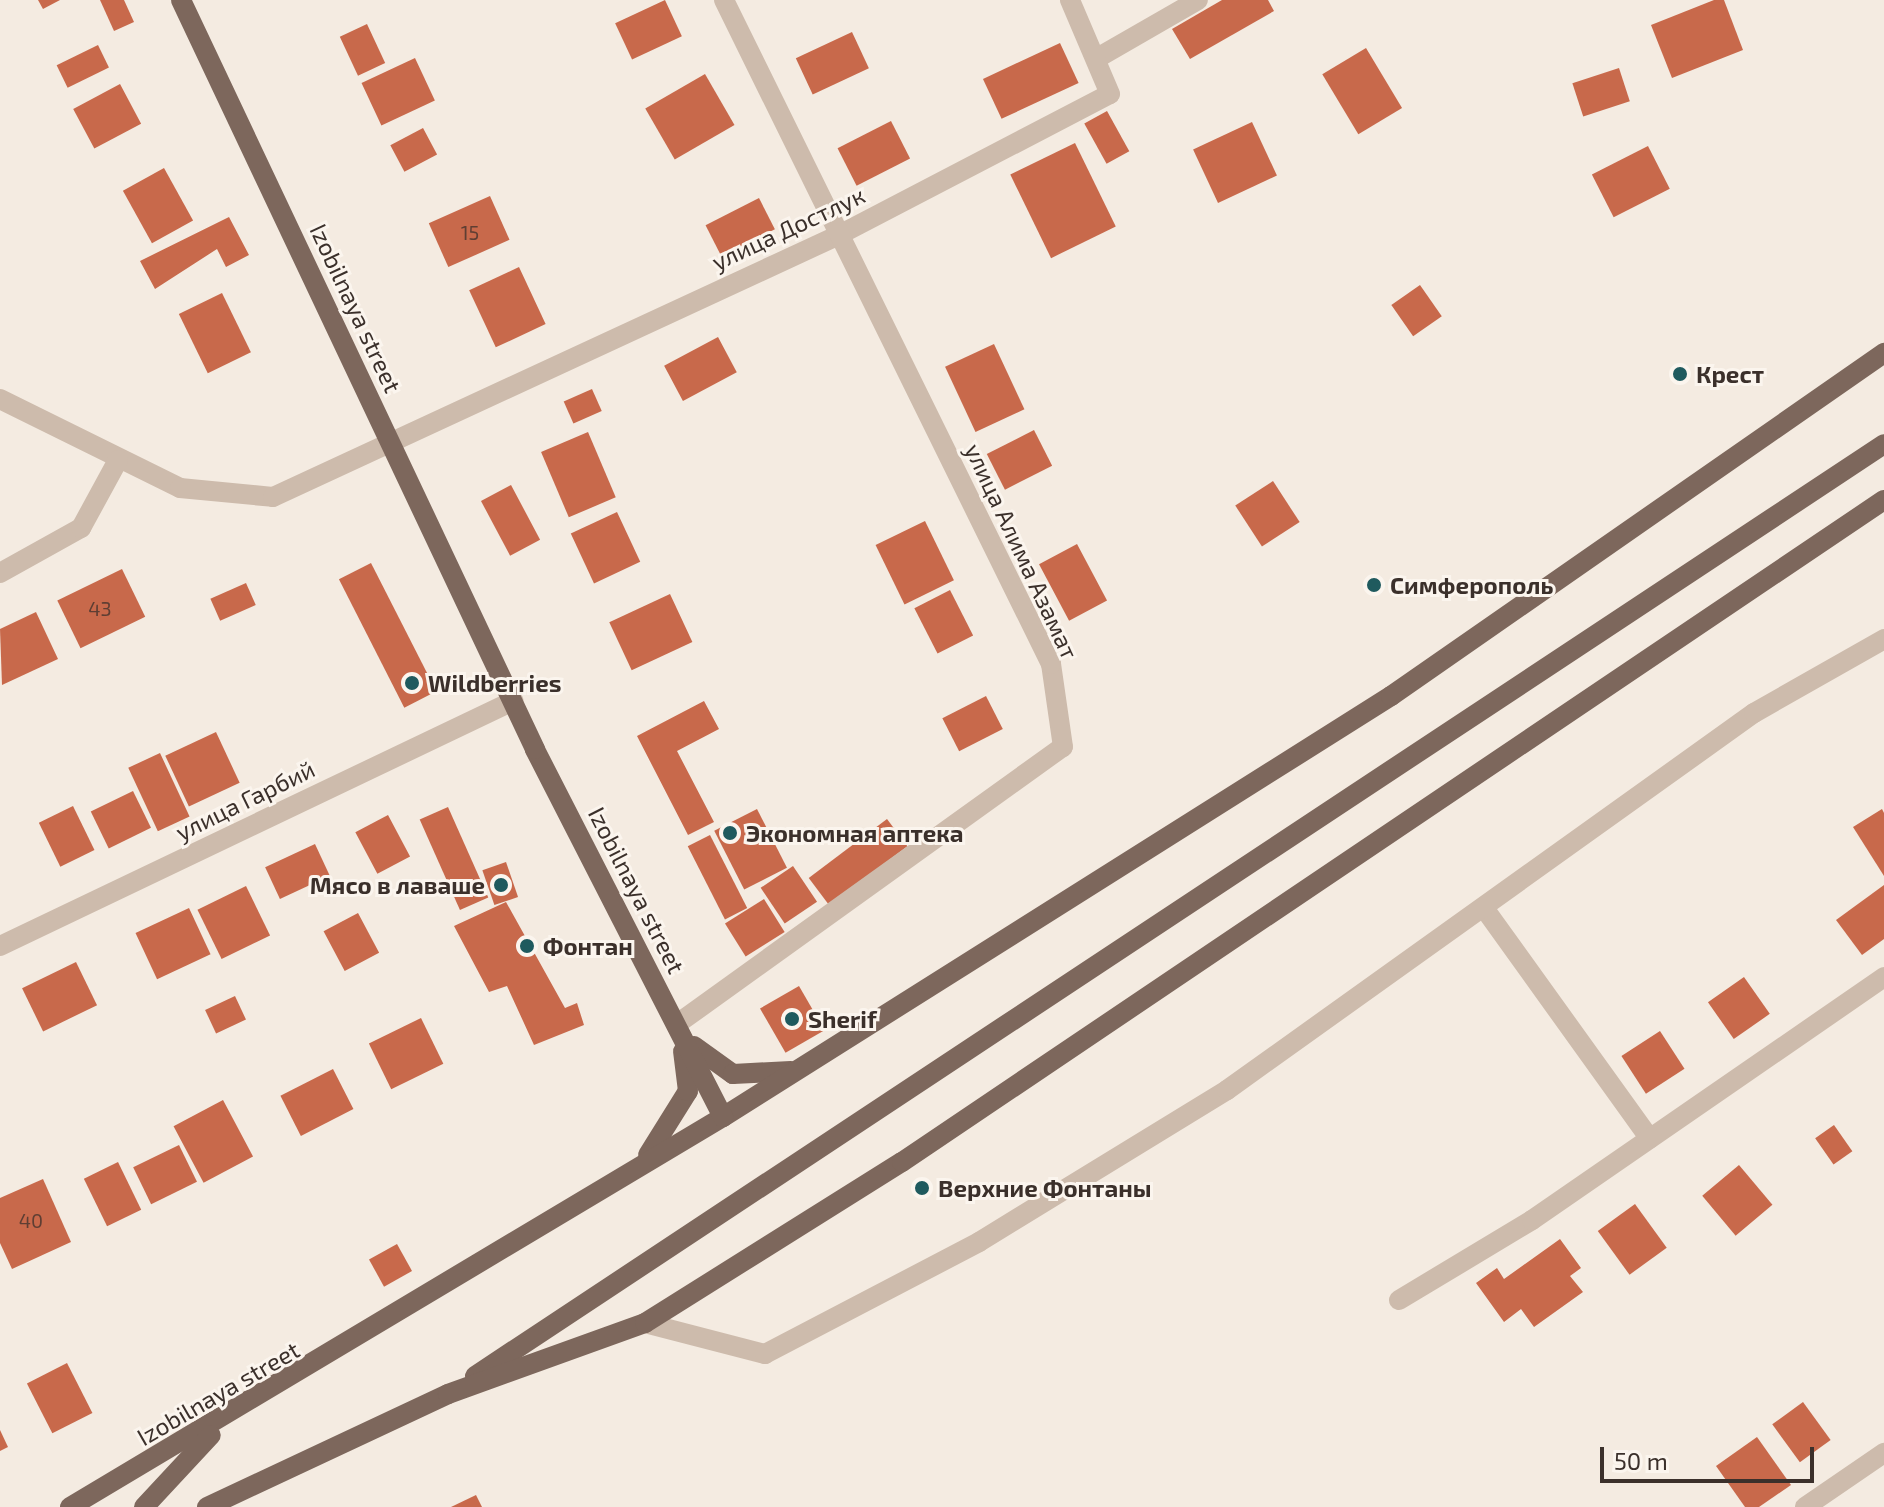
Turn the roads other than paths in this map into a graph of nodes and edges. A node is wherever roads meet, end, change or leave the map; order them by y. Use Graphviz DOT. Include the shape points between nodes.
graph roads {
  1 [pos="181,0"];
  2 [pos="724,0"];
  3 [pos="1070,0"];
  4 [pos="1198,0"];
  5 [pos="1099,57"];
  6 [pos="839,235"];
  7 [pos="1884,353"];
  8 [pos="0,399"];
  9 [pos="390,440"];
  10 [pos="1884,444"];
  11 [pos="118,460"];
  12 [pos="1884,500"];
  13 [pos="0,573"];
  14 [pos="1884,639"];
  15 [pos="513,701"];
  16 [pos="1484,908"];
  17 [pos="0,946"];
  18 [pos="1884,977"];
  19 [pos="677,1024"];
  20 [pos="811,1065"];
  21 [pos="723,1117"];
  22 [pos="1650,1139"];
  23 [pos="616,1183"];
  24 [pos="1399,1300"];
  25 [pos="645,1323"];
  26 [pos="448,1394"];
  27 [pos="225,1421"];
  28 [pos="1884,1453"];
  29 [pos="70,1507"];
  30 [pos="144,1507"];
  31 [pos="207,1507"];
  32 [pos="1805,1507"];
  1 -- 9 [label="main road, Izobilnaya street"];
  2 -- 6 [label="street, улица Алима Азамат"];
  3 -- 5 [label="street, улица Достлук"];
  4 -- 5 [label="street"];
  5 -- 6 [label="street, улица Достлук" via="1110,94"];
  6 -- 9 [label="street, улица Достлук"];
  6 -- 19 [label="street, улица Алима Азамат" via="1051,664 1063,747"];
  7 -- 20 [label="main road" via="1391,696"];
  8 -- 11 [label="street, улица Достлук"];
  9 -- 11 [label="street, улица Достлук" via="273,497 180,488"];
  9 -- 15 [label="main road, Izobilnaya street"];
  10 -- 26 [label="main road"];
  11 -- 13 [label="street" via="81,528"];
  12 -- 25 [label="main road" via="902,1162"];
  14 -- 16 [label="street" via="1754,713"];
  15 -- 17 [label="street, улица Гарбий"];
  15 -- 19 [label="main road, Izobilnaya street"];
  16 -- 22 [label="street"];
  16 -- 25 [label="street" via="1128,1153 979,1242 780,1347 745,1355"];
  18 -- 22 [label="street"];
  19 -- 20 [label="main road" via="704,1057 733,1074 775,1076"];
  19 -- 21 [label="main road, Izobilnaya street"];
  19 -- 23 [label="main road" via="688,1091 666,1135"];
  20 -- 21 [label="main road"];
  21 -- 23 [label="main road, Izobilnaya street"];
  22 -- 24 [label="street"];
  23 -- 27 [label="main road, Izobilnaya street"];
  25 -- 26 [label="main road"];
  26 -- 31 [label="main road"];
  27 -- 29 [label="main road, Izobilnaya street"];
  27 -- 30 [label="main road"];
  28 -- 32 [label="street"];
}
